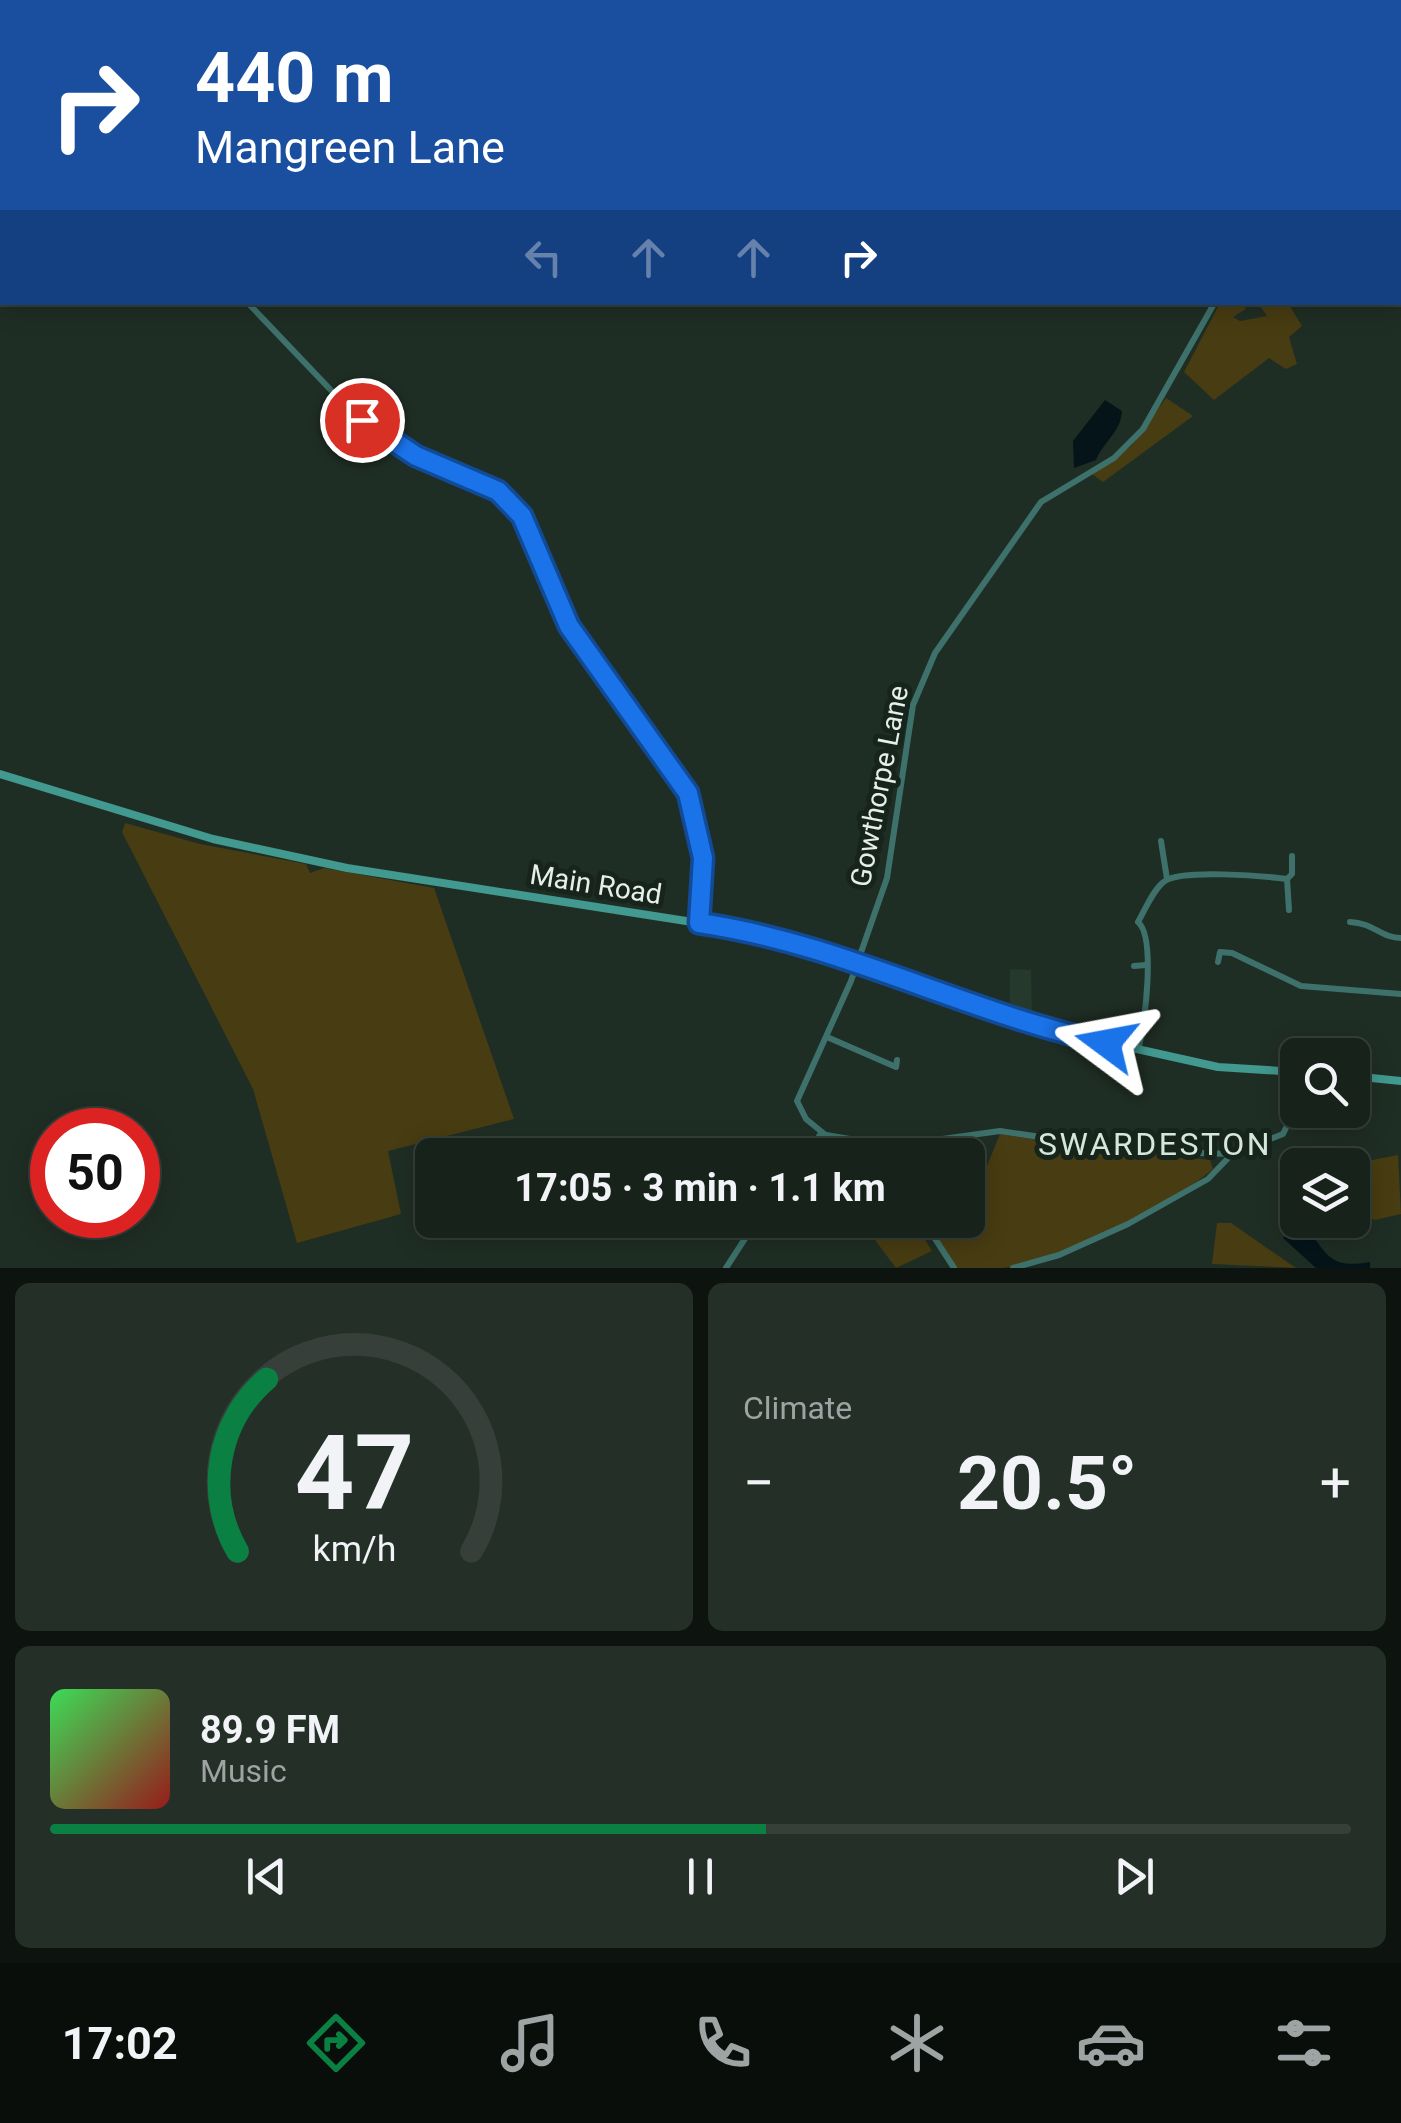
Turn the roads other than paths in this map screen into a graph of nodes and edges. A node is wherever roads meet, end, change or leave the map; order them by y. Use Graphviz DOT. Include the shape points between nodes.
graph roads {
  1 [pos="250,305"];
  2 [pos="1213,305"];
  3 [pos="0,774"];
  4 [pos="1162,841"];
  5 [pos="1292,856"];
  6 [pos="1287,878"];
  7 [pos="1167,879"];
  8 [pos="1289,910"];
  9 [pos="1350,922"];
  10 [pos="699,923"];
  11 [pos="1401,938"];
  12 [pos="1218,962"];
  13 [pos="858,963"];
  14 [pos="1146,965"];
  15 [pos="1134,966"];
  16 [pos="1401,994"];
  17 [pos="827,1038"];
  18 [pos="1138,1050"];
  19 [pos="897,1067"];
  20 [pos="1280,1071"];
  21 [pos="1370,1078"];
  22 [pos="1401,1081"];
  23 [pos="1289,1128"];
  24 [pos="823,1134"];
  25 [pos="820,1138"];
  26 [pos="828,1138"];
  27 [pos="1232,1154"];
  28 [pos="746,1238"];
  29 [pos="934,1238"];
  30 [pos="726,1268"];
  31 [pos="954,1268"];
  32 [pos="1014,1268"];
  1 -- 10 [label="street" via="378,433 515,506 569,626 688,793 703,858"];
  2 -- 13 [label="street, Gowthorpe Lane" via="1142,429 1114,458 1046,497 936,653 913,705 887,878"];
  3 -- 10 [label="main road, Main Road" via="213,839 347,868"];
  4 -- 7 [label="street"];
  5 -- 6 [label="street"];
  6 -- 7 [label="street"];
  6 -- 8 [label="street"];
  7 -- 14 [label="street" via="1138,922 1146,934"];
  9 -- 11 [label="street" via="1371,922 1388,937"];
  10 -- 13 [label="main road, Main Road"];
  12 -- 16 [label="street" via="1221,948 1301,986"];
  13 -- 17 [label="street, Gowthorpe Lane"];
  13 -- 18 [label="main road, Main Road" via="1004,1018"];
  14 -- 15 [label="street"];
  14 -- 18 [label="street" via="1149,1002"];
  17 -- 19 [label="street"];
  17 -- 24 [label="street, Gowthorpe Lane" via="796,1100"];
  18 -- 20 [label="main road, Main Road"];
  21 -- 22 [label="main road"];
  23 -- 27 [label="street"];
  24 -- 25 [label="street"];
  24 -- 26 [label="street"];
  24 -- 27 [label="street" via="892,1146 1000,1132 1134,1151"];
  27 -- 32 [label="street" via="1208,1179 1128,1224"];
  28 -- 30 [label="street"];
  29 -- 31 [label="street"];
}
